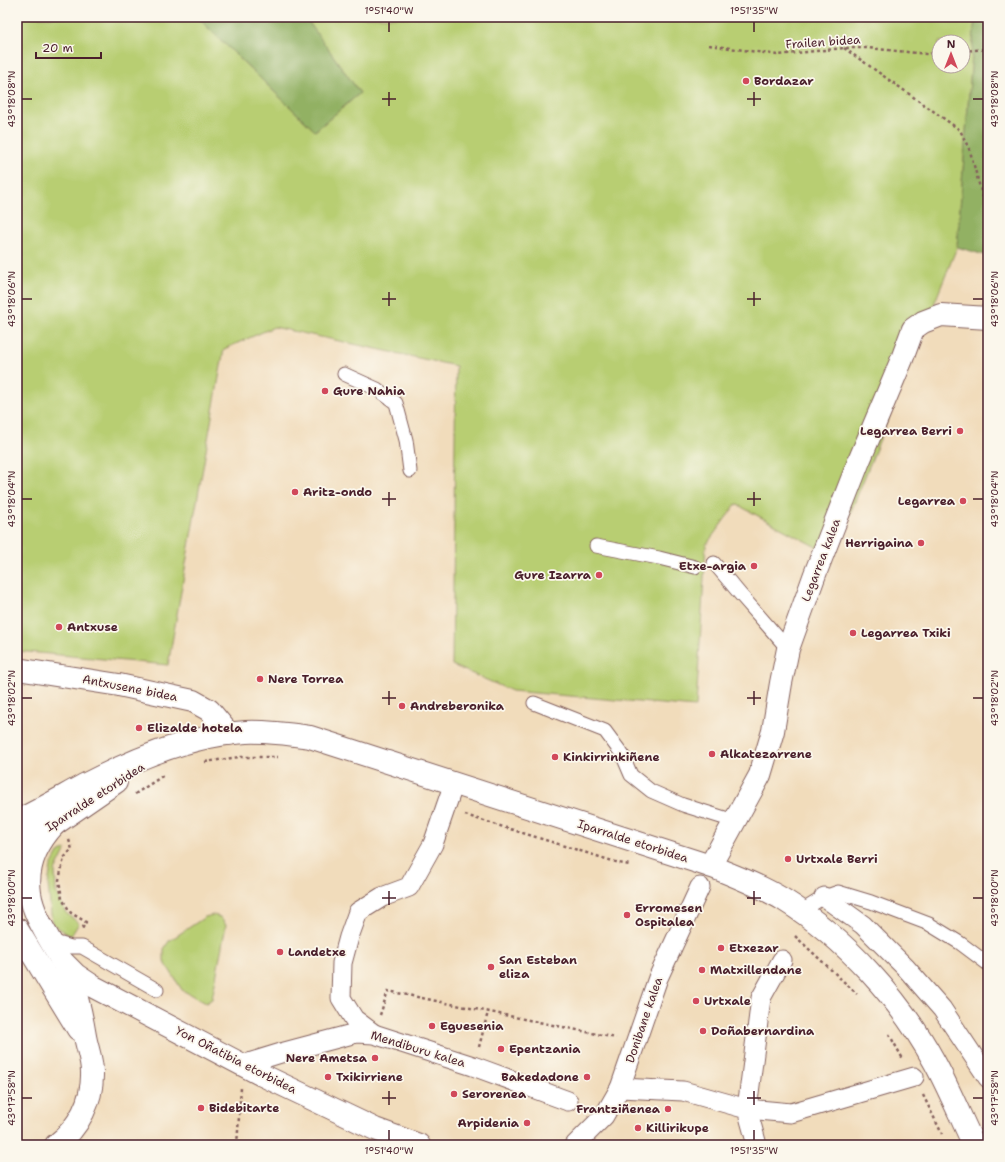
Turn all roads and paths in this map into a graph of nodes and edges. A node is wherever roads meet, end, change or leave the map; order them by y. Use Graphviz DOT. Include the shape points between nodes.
graph roads {
  1 [pos="709,45"];
  2 [pos="844,48"];
  3 [pos="988,48"];
  4 [pos="971,50"];
  5 [pos="931,54"];
  6 [pos="988,217"];
  7 [pos="988,318"];
  8 [pos="344,374"];
  9 [pos="410,471"];
  10 [pos="596,546"];
  11 [pos="714,563"];
  12 [pos="695,567"];
  13 [pos="788,649"];
  14 [pos="17,669"];
  15 [pos="534,703"];
  16 [pos="229,734"];
  17 [pos="282,757"];
  18 [pos="202,763"];
  19 [pos="166,774"];
  20 [pos="454,783"];
  21 [pos="133,795"];
  22 [pos="448,804"];
  23 [pos="17,821"];
  24 [pos="734,822"];
  25 [pos="56,823"];
  26 [pos="17,833"];
  27 [pos="17,845"];
  28 [pos="637,866"];
  29 [pos="710,866"];
  30 [pos="17,871"];
  31 [pos="700,887"];
  32 [pos="30,894"];
  33 [pos="824,897"];
  34 [pos="800,912"];
  35 [pos="17,921"];
  36 [pos="84,926"];
  37 [pos="17,929"];
  38 [pos="794,935"];
  39 [pos="61,949"];
  40 [pos="782,960"];
  41 [pos="988,964"];
  42 [pos="157,990"];
  43 [pos="388,992"];
  44 [pos="860,997"];
  45 [pos="67,1012"];
  46 [pos="488,1012"];
  47 [pos="888,1032"];
  48 [pos="374,1034"];
  49 [pos="611,1037"];
  50 [pos="86,1041"];
  51 [pos="242,1065"];
  52 [pos="473,1066"];
  53 [pos="914,1077"];
  54 [pos="988,1078"];
  55 [pos="620,1088"];
  56 [pos="568,1101"];
  57 [pos="747,1109"];
  58 [pos="944,1138"];
  59 [pos="47,1141"];
  60 [pos="26,1145"];
  61 [pos="237,1145"];
  62 [pos="419,1145"];
  63 [pos="575,1145"];
  64 [pos="756,1145"];
  65 [pos="974,1145"];
  1 -- 2 [label="path, Frailen bidea" via="778,55"];
  2 -- 5 [label="path, Frailen bidea"];
  2 -- 6 [label="path" via="960,130 970,151"];
  3 -- 4 [label="path"];
  7 -- 13 [label="street, Legarrea kalea" via="942,315 913,329 853,475"];
  8 -- 9 [label="lane" via="377,389 396,403 406,440"];
  10 -- 12 [label="lane"];
  11 -- 13 [label="lane"];
  13 -- 24 [label="street, Legarrea kalea" via="773,731 760,776"];
  14 -- 16 [label="street, Antxusene bidea" via="119,685 193,701 209,710"];
  15 -- 24 [label="lane" via="605,731 622,754 631,775 651,790 683,805"];
  16 -- 20 [label="street, Iparralde etorbidea" via="266,732 310,737"];
  16 -- 25 [label="street, Iparralde etorbidea" via="172,747 124,776"];
  17 -- 18 [label="path" via="240,757"];
  19 -- 21 [label="path"];
  20 -- 22 [label="street"];
  20 -- 29 [label="street, Iparralde etorbidea"];
  22 -- 28 [label="path" via="461,814 619,863"];
  22 -- 48 [label="street" via="434,844 408,887 382,897 358,912 349,937 342,963 341,998 354,1019"];
  23 -- 25 [label="street, Iparralde etorbidea"];
  24 -- 29 [label="street, Legarrea kalea"];
  25 -- 26 [label="street" via="41,820"];
  25 -- 27 [label="street, Iparralde etorbidea"];
  25 -- 32 [label="street" via="46,833 34,856 30,868"];
  25 -- 36 [label="path" via="69,838 72,849 64,858 59,880 62,900 71,913 86,922"];
  29 -- 34 [label="street, Iparralde etorbidea" via="748,881 784,900"];
  30 -- 32 [label="street"];
  31 -- 55 [label="street, Donibane kalea" via="658,978"];
  32 -- 39 [label="street" via="38,918"];
  33 -- 34 [label="lane"];
  33 -- 41 [label="lane" via="838,892 929,924"];
  33 -- 54 [label="street" via="863,925 906,968 942,1009"];
  34 -- 65 [label="street, Iparralde etorbidea" via="834,938 862,965 908,1018 935,1063"];
  35 -- 39 [label="street" via="35,935"];
  37 -- 45 [label="street"];
  38 -- 44 [label="path"];
  39 -- 42 [label="lane" via="82,947"];
  39 -- 45 [label="street" via="59,978 66,999"];
  39 -- 50 [label="street" via="81,1014"];
  39 -- 51 [label="street, Yon Oñatibia etorbidea" via="76,975 94,987"];
  40 -- 57 [label="street" via="761,998"];
  43 -- 46 [label="path"];
  45 -- 50 [label="street"];
  46 -- 49 [label="path"];
  46 -- 52 [label="path"];
  47 -- 53 [label="path"];
  48 -- 51 [label="street, Mendiburu kalea" via="356,1033"];
  48 -- 52 [label="street, Mendiburu kalea"];
  50 -- 59 [label="street" via="91,1056 92,1072 88,1102 74,1129"];
  51 -- 61 [label="path"];
  51 -- 62 [label="street, Yon Oñatibia etorbidea" via="375,1129"];
  52 -- 56 [label="street, Mendiburu kalea"];
  53 -- 57 [label="street" via="791,1113"];
  53 -- 58 [label="path"];
  55 -- 57 [label="street" via="683,1091"];
  55 -- 63 [label="street, Donibane kalea" via="604,1116"];
  57 -- 64 [label="street"];
  59 -- 60 [label="path"];
}
